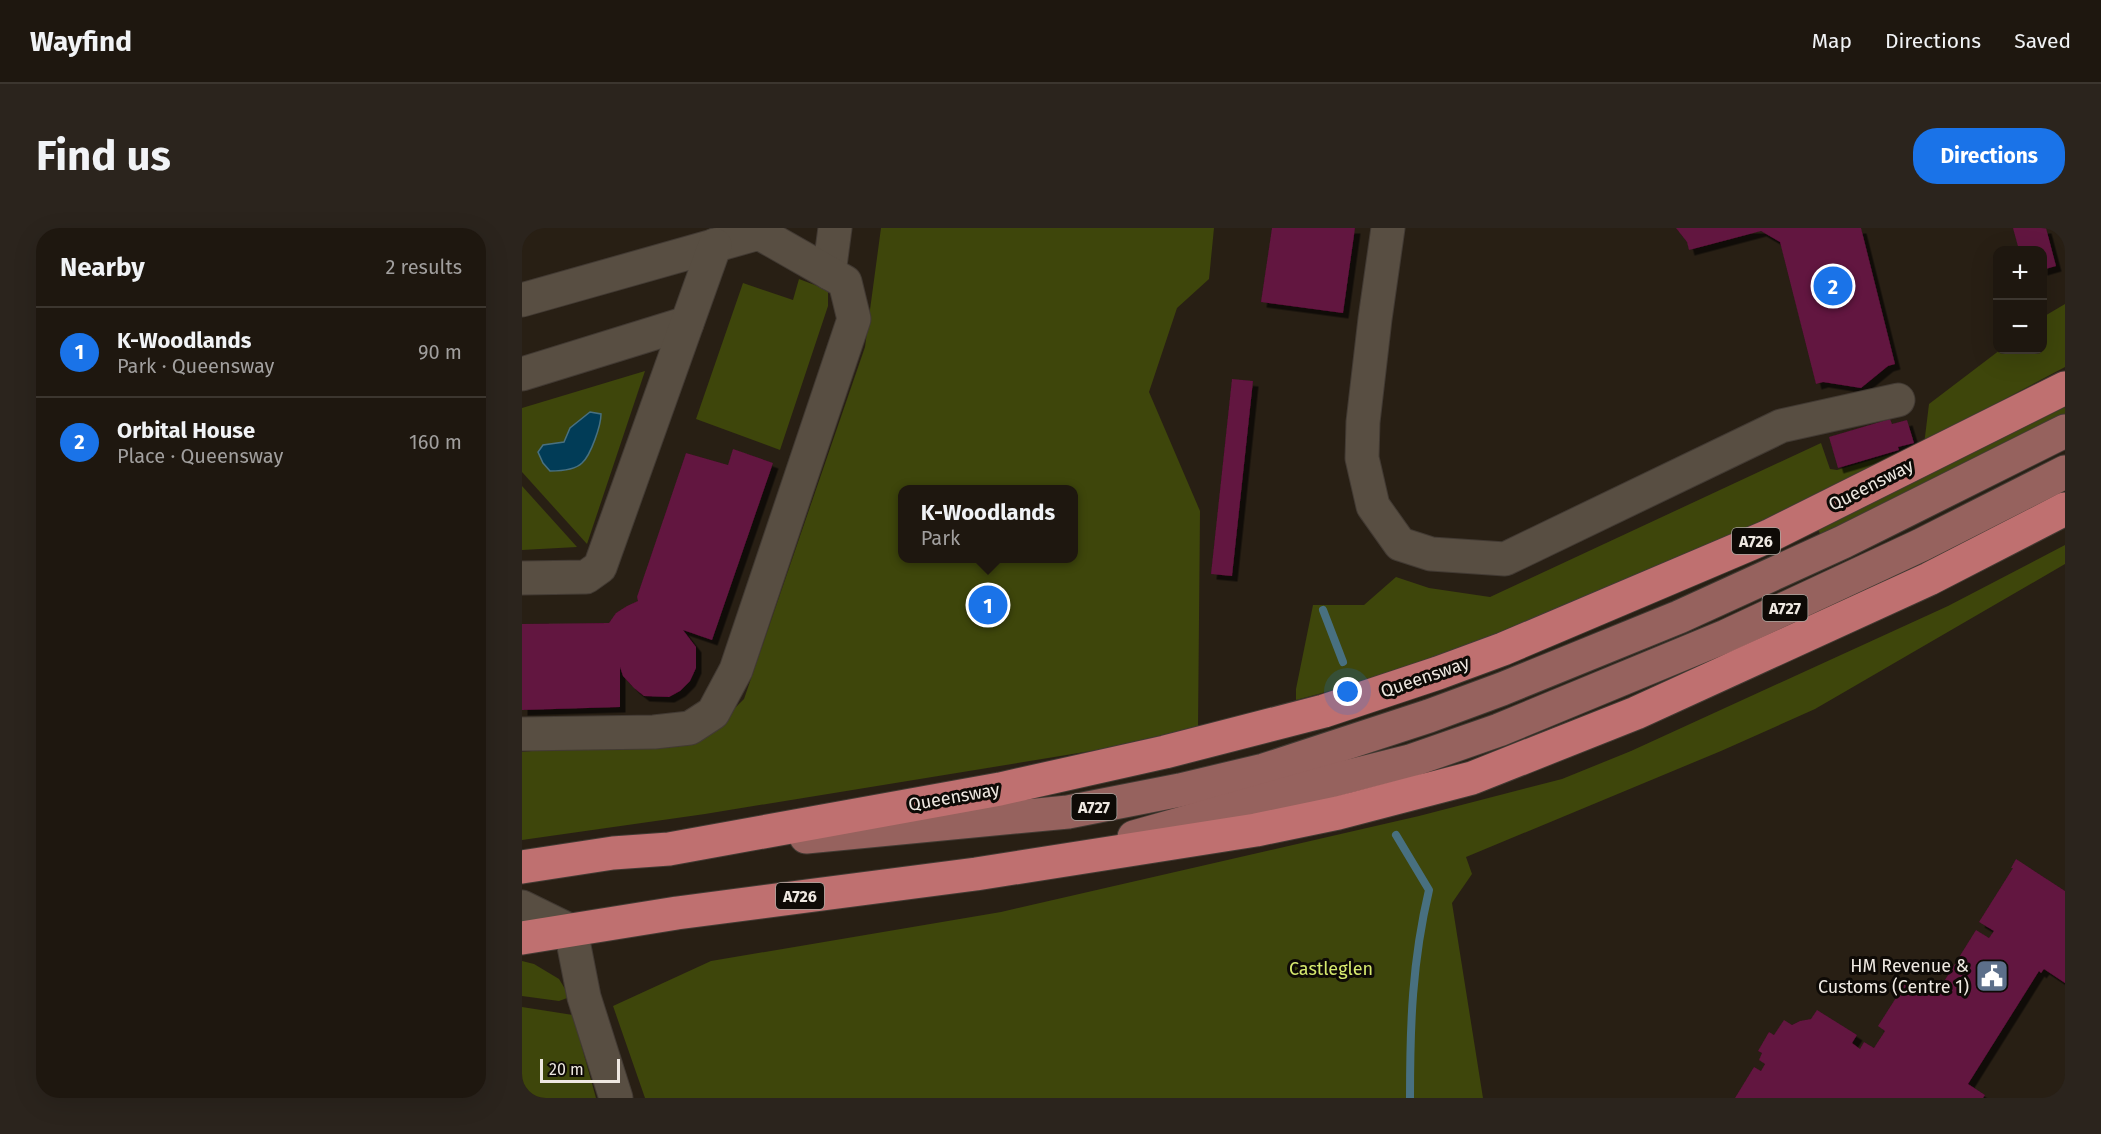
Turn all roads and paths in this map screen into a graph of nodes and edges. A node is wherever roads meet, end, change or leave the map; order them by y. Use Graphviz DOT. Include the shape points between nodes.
graph roads {
  1 [pos="835,228"];
  2 [pos="1388,228"];
  3 [pos="759,230"];
  4 [pos="715,245"];
  5 [pos="830,273"];
  6 [pos="522,300"];
  7 [pos="687,323"];
  8 [pos="522,374"];
  9 [pos="2065,388"];
  10 [pos="1898,400"];
  11 [pos="2065,431"];
  12 [pos="2065,472"];
  13 [pos="2065,509"];
  14 [pos="522,579"];
  15 [pos="522,734"];
  16 [pos="669,849"];
  17 [pos="1029,865"];
  18 [pos="522,867"];
  19 [pos="522,907"];
  20 [pos="570,931"];
  21 [pos="522,938"];
  22 [pos="616,1098"];
  1 -- 5 [label="street"];
  2 -- 10 [label="street" via="1363,422 1362,458 1373,506 1400,544 1431,554 1505,559 1781,426"];
  3 -- 4 [label="street"];
  3 -- 5 [label="street"];
  4 -- 6 [label="street"];
  4 -- 7 [label="street"];
  5 -- 15 [label="street" via="845,282 854,319 736,670 713,713 690,728 654,732"];
  7 -- 8 [label="street"];
  7 -- 14 [label="street" via="600,567 586,577"];
  9 -- 16 [label="highway, Queensway / A726" via="1769,536 1513,645 1365,698 1078,773"];
  11 -- 16 [label="main road, Queensway / A727" via="1843,542 1679,617 1502,689 1264,771 1068,812"];
  12 -- 17 [label="main road, A727" via="1921,545 1726,636 1499,730 1410,761"];
  13 -- 17 [label="highway, A726" via="1929,579 1647,708 1472,778 1256,830"];
  16 -- 18 [label="highway, Queensway / A726"];
  17 -- 20 [label="highway, A726"];
  19 -- 20 [label="street"];
  20 -- 21 [label="highway, A726"];
  20 -- 22 [label="street" via="584,997"];
}
